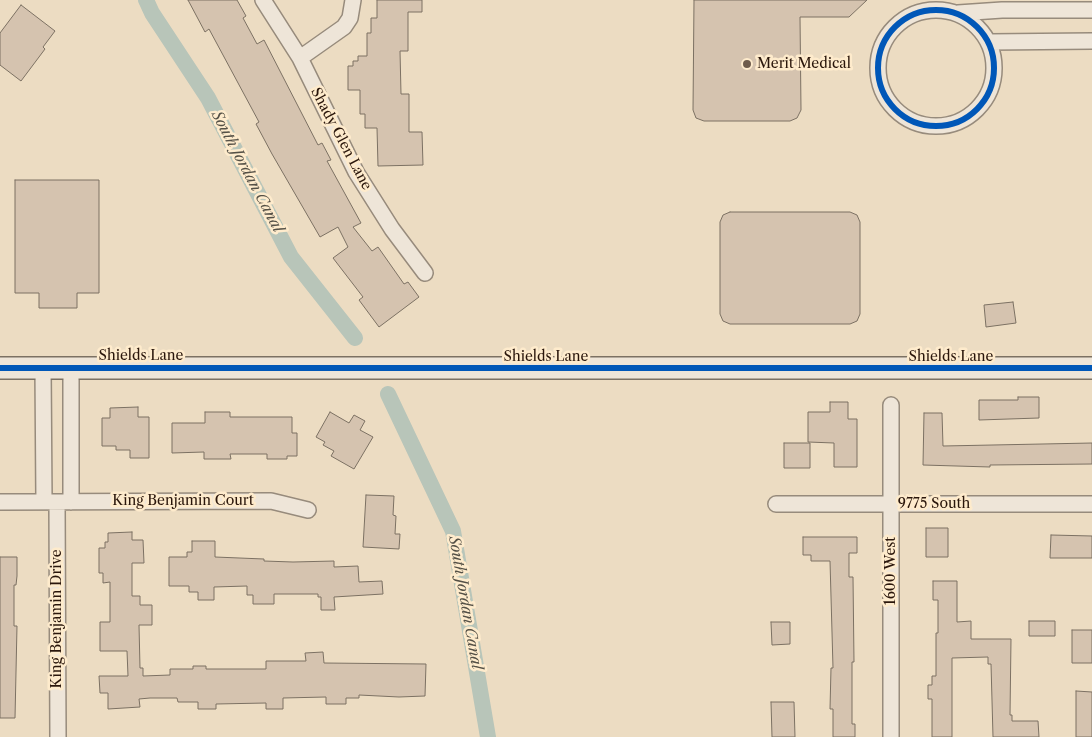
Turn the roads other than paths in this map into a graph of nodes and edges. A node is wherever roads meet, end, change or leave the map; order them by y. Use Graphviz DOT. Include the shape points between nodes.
graph roads {
  1 [pos="263,0"];
  2 [pos="354,0"];
  3 [pos="1092,10"];
  4 [pos="958,13"];
  5 [pos="1092,41"];
  6 [pos="990,42"];
  7 [pos="300,58"];
  8 [pos="425,273"];
  9 [pos="0,368"];
  10 [pos="43,368"];
  11 [pos="71,368"];
  12 [pos="1092,368"];
  13 [pos="890,405"];
  14 [pos="0,502"];
  15 [pos="57,502"];
  16 [pos="776,504"];
  17 [pos="890,504"];
  18 [pos="1092,504"];
  19 [pos="308,510"];
  20 [pos="58,737"];
  21 [pos="891,737"];
  1 -- 7 [label="street, Shady Glen Lane"];
  2 -- 7 [label="street" via="350,18 344,27"];
  3 -- 4 [label="street"];
  4 -- 6 [label="street" via="976,24"];
  4 -- 6 [label="street" via="926,10 904,19 887,36 880,51 878,67 882,91 904,117 920,124 954,124 982,105 991,91 995,66"];
  5 -- 6 [label="street"];
  7 -- 8 [label="street, Shady Glen Lane" via="356,172"];
  9 -- 10 [label="main road, Shields Lane"];
  10 -- 11 [label="main road, Shields Lane"];
  10 -- 15 [label="street, King Benjamin Drive"];
  11 -- 12 [label="main road, Shields Lane"];
  11 -- 15 [label="street, King Benjamin Drive"];
  13 -- 17 [label="street, 1600 West"];
  14 -- 15 [label="street, King Benjamin Court"];
  15 -- 19 [label="street, King Benjamin Court" via="271,501"];
  15 -- 20 [label="street, King Benjamin Drive"];
  16 -- 17 [label="street, 9775 South"];
  17 -- 18 [label="street, 9775 South"];
  17 -- 21 [label="street, 1600 West"];
}
